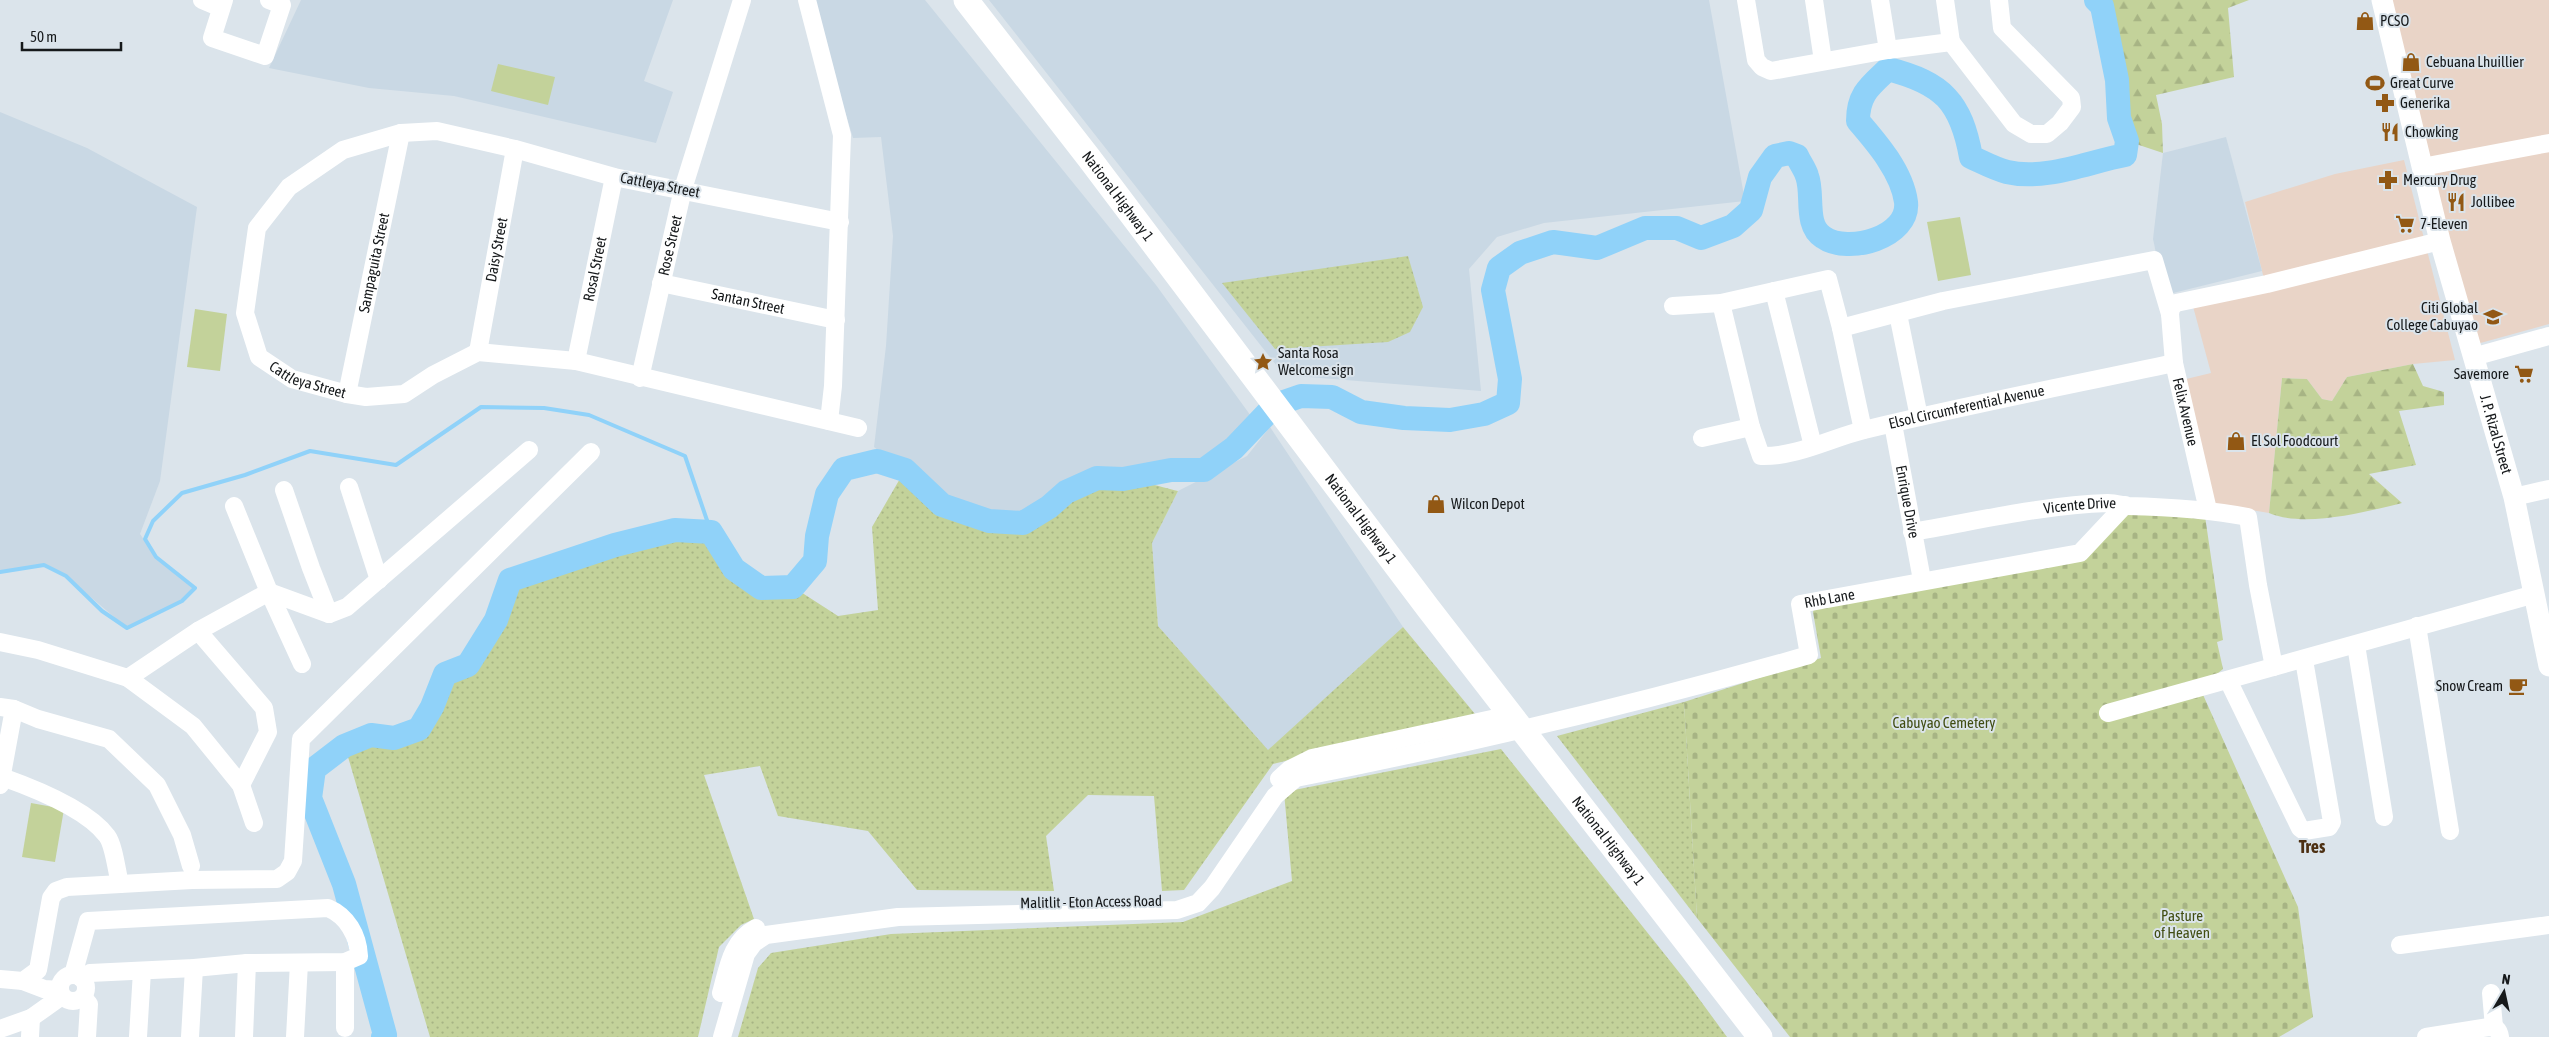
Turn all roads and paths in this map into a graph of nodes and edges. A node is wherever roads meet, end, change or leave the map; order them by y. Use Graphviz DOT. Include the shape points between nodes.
graph roads {
  1 [pos="202,0"];
  2 [pos="269,0"];
  3 [pos="742,0"];
  4 [pos="807,0"];
  5 [pos="966,0"];
  6 [pos="1746,0"];
  7 [pos="1814,0"];
  8 [pos="1880,0"];
  9 [pos="1945,0"];
  10 [pos="1999,0"];
  11 [pos="2382,0"];
  12 [pos="223,4"];
  13 [pos="1951,42"];
  14 [pos="1888,50"];
  15 [pos="1824,61"];
  16 [pos="401,133"];
  17 [pos="2549,143"];
  18 [pos="515,149"];
  19 [pos="2422,167"];
  20 [pos="614,177"];
  21 [pos="683,189"];
  22 [pos="840,222"];
  23 [pos="2440,241"];
  24 [pos="661,283"];
  25 [pos="1774,291"];
  26 [pos="1721,303"];
  27 [pos="1673,306"];
  28 [pos="1898,314"];
  29 [pos="2170,314"];
  30 [pos="836,320"];
  31 [pos="1841,328"];
  32 [pos="2549,336"];
  33 [pos="478,352"];
  34 [pos="2474,357"];
  35 [pos="576,361"];
  36 [pos="2174,363"];
  37 [pos="640,378"];
  38 [pos="347,394"];
  39 [pos="1919,417"];
  40 [pos="829,421"];
  41 [pos="1893,424"];
  42 [pos="1751,427"];
  43 [pos="858,428"];
  44 [pos="1863,430"];
  45 [pos="1702,438"];
  46 [pos="1813,446"];
  47 [pos="529,450"];
  48 [pos="591,452"];
  49 [pos="349,486"];
  50 [pos="2549,489"];
  51 [pos="284,490"];
  52 [pos="2514,497"];
  53 [pos="234,506"];
  54 [pos="2124,506"];
  55 [pos="2208,510"];
  56 [pos="1912,532"];
  57 [pos="379,580"];
  58 [pos="1922,580"];
  59 [pos="269,592"];
  60 [pos="2535,594"];
  61 [pos="329,614"];
  62 [pos="2417,626"];
  63 [pos="198,631"];
  64 [pos="0,642"];
  65 [pos="2356,645"];
  66 [pos="2304,660"];
  67 [pos="302,664"];
  68 [pos="2549,666"];
  69 [pos="2274,667"];
  70 [pos="128,678"];
  71 [pos="2228,680"];
  72 [pos="7,708"];
  73 [pos="2108,713"];
  74 [pos="1516,722"];
  75 [pos="1411,745"];
  76 [pos="1,781"];
  77 [pos="241,785"];
  78 [pos="2384,817"];
  79 [pos="254,823"];
  80 [pos="2450,831"];
  81 [pos="192,866"];
  82 [pos="120,884"];
  83 [pos="2549,925"];
  84 [pos="2400,945"];
  85 [pos="345,962"];
  86 [pos="247,963"];
  87 [pos="299,963"];
  88 [pos="194,968"];
  89 [pos="38,970"];
  90 [pos="142,971"];
  91 [pos="0,979"];
  92 [pos="23,981"];
  93 [pos="68,984"];
  94 [pos="2491,993"];
  95 [pos="32,1018"];
  96 [pos="345,1028"];
  97 [pos="0,1029"];
  98 [pos="2497,1032"];
  99 [pos="30,1037"];
  100 [pos="87,1037"];
  101 [pos="138,1037"];
  102 [pos="190,1037"];
  103 [pos="244,1037"];
  104 [pos="295,1037"];
  105 [pos="710,1037"];
  106 [pos="722,1037"];
  107 [pos="1760,1037"];
  108 [pos="2426,1037"];
  1 -- 12 [label="street"];
  2 -- 12 [label="street" via="282,5 265,56 212,38"];
  3 -- 21 [label="street, Rose Street"];
  4 -- 22 [label="street" via="842,135"];
  5 -- 74 [label="highway, National Highway 1"];
  6 -- 15 [label="street" via="1756,60 1762,67 1771,71"];
  7 -- 15 [label="street"];
  8 -- 14 [label="street"];
  9 -- 13 [label="street"];
  10 -- 13 [label="street" via="2002,28 2071,98 2072,107 2060,123 2047,134 2031,134 2014,124"];
  11 -- 19 [label="main road, J. P. Rizal Street"];
  13 -- 14 [label="street"];
  14 -- 15 [label="street"];
  16 -- 18 [label="street, Cattleya Street" via="437,131"];
  16 -- 38 [label="street, Sampaguita Street"];
  16 -- 38 [label="street, Cattleya Street" via="342,150 289,187 257,228 245,313 260,357 292,379"];
  17 -- 19 [label="street"];
  18 -- 20 [label="street, Cattleya Street"];
  18 -- 33 [label="street, Daisy Street"];
  19 -- 23 [label="main road, J. P. Rizal Street"];
  20 -- 21 [label="street, Cattleya Street"];
  20 -- 35 [label="street, Rosal Street"];
  21 -- 22 [label="street, Cattleya Street"];
  21 -- 24 [label="street, Rose Street"];
  22 -- 30 [label="street"];
  23 -- 29 [label="street" via="2176,303"];
  23 -- 34 [label="main road, J. P. Rizal Street"];
  24 -- 30 [label="street, Santan Street"];
  24 -- 37 [label="street, Rose Street"];
  25 -- 26 [label="street"];
  25 -- 31 [label="street" via="1828,279"];
  25 -- 46 [label="street"];
  26 -- 27 [label="street"];
  26 -- 42 [label="street"];
  28 -- 29 [label="street, Felix Avenue" via="1952,299 2154,260"];
  28 -- 31 [label="street"];
  28 -- 39 [label="street"];
  29 -- 36 [label="street, Felix Avenue"];
  30 -- 40 [label="street"];
  31 -- 44 [label="street"];
  32 -- 34 [label="street"];
  33 -- 35 [label="street"];
  33 -- 38 [label="street, Cattleya Street" via="404,394 366,397"];
  34 -- 52 [label="main road, J. P. Rizal Street"];
  35 -- 37 [label="street"];
  36 -- 39 [label="street, Elsol Circumferential Avenue"];
  36 -- 55 [label="street, Felix Avenue"];
  37 -- 40 [label="street"];
  39 -- 41 [label="street, Elsol Circumferential Avenue"];
  40 -- 43 [label="street"];
  41 -- 44 [label="street, Elsol Circumferential Avenue"];
  41 -- 56 [label="street, Enrique Drive"];
  42 -- 45 [label="street"];
  42 -- 46 [label="street, Elsol Circumferential Avenue" via="1761,456"];
  44 -- 46 [label="street, Elsol Circumferential Avenue"];
  47 -- 57 [label="street"];
  48 -- 82 [label="street" via="301,739 293,861 287,872 277,879"];
  49 -- 57 [label="street"];
  50 -- 52 [label="street"];
  51 -- 61 [label="street"];
  52 -- 60 [label="main road, J. P. Rizal Street"];
  53 -- 59 [label="street"];
  54 -- 55 [label="street, Vicente Drive"];
  54 -- 56 [label="street, Vicente Drive" via="2111,503 2064,507"];
  54 -- 58 [label="street, Rhb Lane" via="2080,552"];
  55 -- 69 [label="street, Vicente Drive" via="2248,517"];
  56 -- 58 [label="street, Enrique Drive"];
  57 -- 61 [label="street" via="347,607"];
  58 -- 74 [label="street, Rhb Lane" via="1800,604 1809,655 1682,691"];
  59 -- 61 [label="street"];
  59 -- 63 [label="street"];
  59 -- 67 [label="street"];
  60 -- 62 [label="street"];
  60 -- 68 [label="main road, J. P. Rizal Street"];
  62 -- 65 [label="street"];
  62 -- 80 [label="street"];
  63 -- 70 [label="street"];
  63 -- 77 [label="street" via="264,708 268,721 268,732"];
  64 -- 70 [label="street" via="38,650"];
  65 -- 66 [label="street"];
  65 -- 78 [label="street"];
  66 -- 69 [label="street"];
  66 -- 71 [label="street" via="2332,822 2329,827 2304,831 2300,828"];
  69 -- 71 [label="street"];
  70 -- 77 [label="street" via="193,726"];
  71 -- 73 [label="street"];
  72 -- 76 [label="street"];
  72 -- 81 [label="street" via="109,739 157,785 182,835"];
  74 -- 75 [label="street, Malitlit - Eton Access Road"];
  74 -- 107 [label="highway, National Highway 1"];
  75 -- 105 [label="street, Malitlit - Eton Access Road" via="1312,758 1290,769 1268,790 1201,884 1190,894 1171,900 894,907 765,924 749,932 735,947"];
  75 -- 106 [label="street, Malitlit - Eton Access Road" via="1296,778 1275,796 1212,888 1198,903 1176,910 898,917 766,935 746,954"];
  76 -- 82 [label="street" via="32,788 76,809 108,837"];
  77 -- 79 [label="street"];
  82 -- 89 [label="street" via="67,887 56,891"];
  83 -- 84 [label="street"];
  85 -- 87 [label="street"];
  85 -- 93 [label="street" via="359,956 358,947 345,916 328,908 88,921"];
  85 -- 96 [label="street"];
  86 -- 87 [label="street"];
  86 -- 88 [label="street"];
  86 -- 103 [label="street"];
  87 -- 104 [label="street"];
  88 -- 90 [label="street"];
  88 -- 102 [label="street"];
  89 -- 92 [label="street"];
  89 -- 93 [label="street" via="51,973"];
  90 -- 93 [label="street" via="90,973"];
  90 -- 101 [label="street"];
  91 -- 92 [label="street"];
  92 -- 93 [label="street" via="44,989"];
  93 -- 95 [label="street"];
  93 -- 100 [label="street" via="86,987 83,997 89,1004"];
  94 -- 98 [label="street"];
  95 -- 97 [label="street"];
  95 -- 99 [label="street"];
  98 -- 108 [label="street"];
}
